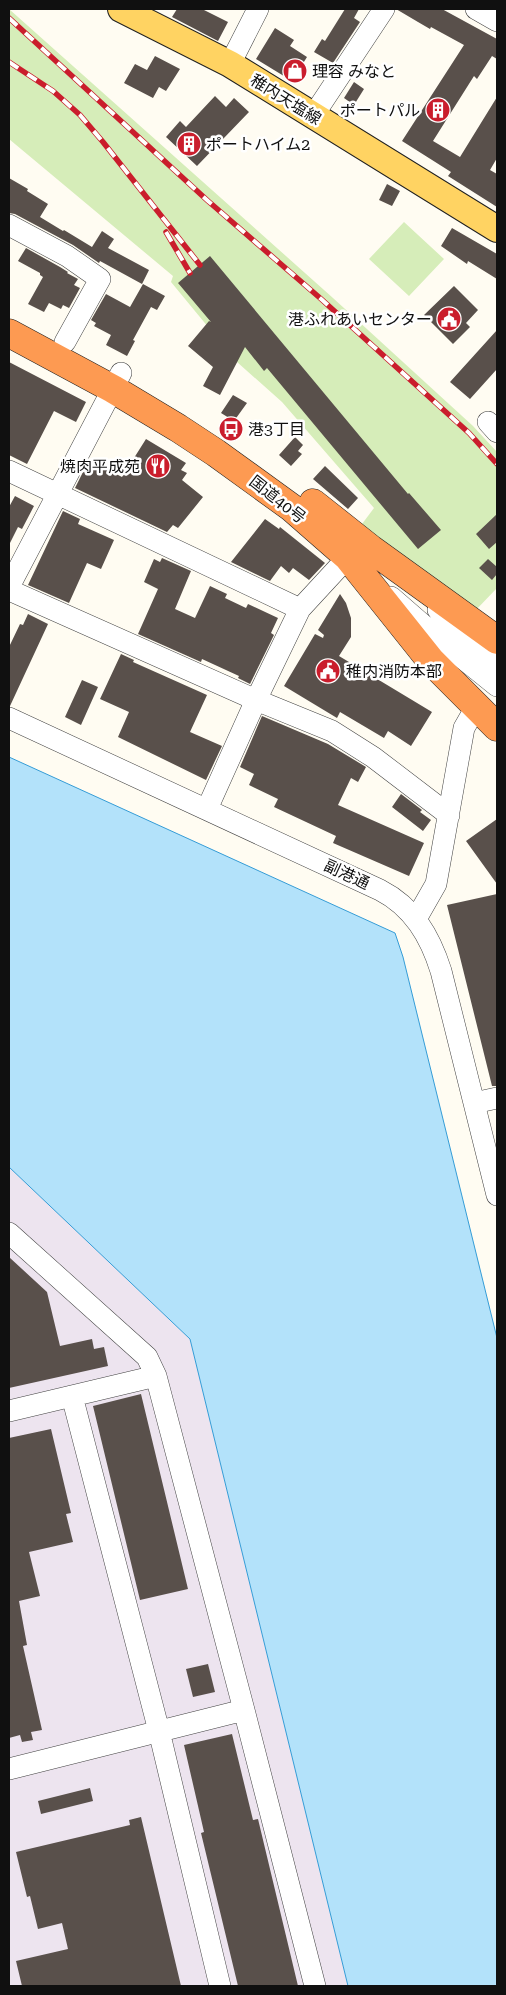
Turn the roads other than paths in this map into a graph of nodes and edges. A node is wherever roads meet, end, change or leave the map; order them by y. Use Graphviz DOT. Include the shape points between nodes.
graph roads {
  1 [pos="121,9"];
  2 [pos="258,9"];
  3 [pos="384,9"];
  4 [pos="476,9"];
  5 [pos="497,21"];
  6 [pos="230,64"];
  7 [pos="313,116"];
  8 [pos="9,225"];
  9 [pos="497,229"];
  10 [pos="9,313"];
  11 [pos="9,333"];
  12 [pos="65,342"];
  13 [pos="117,381"];
  14 [pos="9,470"];
  15 [pos="56,494"];
  16 [pos="360,553"];
  17 [pos="9,589"];
  18 [pos="300,609"];
  19 [pos="497,640"];
  20 [pos="497,664"];
  21 [pos="497,686"];
  22 [pos="256,700"];
  23 [pos="476,707"];
  24 [pos="9,718"];
  25 [pos="497,727"];
  26 [pos="207,809"];
  27 [pos="449,815"];
  28 [pos="416,920"];
  29 [pos="497,1098"];
  30 [pos="474,1103"];
  31 [pos="497,1195"];
  32 [pos="9,1233"];
  33 [pos="156,1376"];
  34 [pos="72,1396"];
  35 [pos="9,1411"];
  36 [pos="244,1710"];
  37 [pos="159,1731"];
  38 [pos="9,1769"];
  39 [pos="220,1986"];
  40 [pos="315,1986"];
  1 -- 6 [label="main road, 稚内天塩線"];
  2 -- 6 [label="street"];
  3 -- 7 [label="street"];
  4 -- 5 [label="street"];
  6 -- 7 [label="main road, 稚内天塩線"];
  7 -- 9 [label="main road, 稚内天塩線"];
  8 -- 12 [label="street" via="67,256 100,279"];
  10 -- 12 [label="highway, 国道40号"];
  11 -- 13 [label="highway, 国道40号"];
  12 -- 13 [label="highway, 国道40号"];
  13 -- 15 [label="street"];
  13 -- 16 [label="highway, 国道40号" via="188,413 232,443 291,487"];
  14 -- 15 [label="street"];
  15 -- 17 [label="street"];
  15 -- 18 [label="street"];
  16 -- 18 [label="street"];
  16 -- 19 [label="highway, 国道40号"];
  16 -- 20 [label="street"];
  16 -- 21 [label="street" via="445,644"];
  16 -- 23 [label="highway, 国道40号" via="431,661"];
  17 -- 22 [label="street"];
  18 -- 22 [label="street"];
  22 -- 26 [label="street"];
  22 -- 27 [label="street" via="332,731 373,757"];
  23 -- 25 [label="highway, 国道40号"];
  23 -- 27 [label="street" via="464,728"];
  24 -- 26 [label="street, 副港通"];
  26 -- 28 [label="street, 副港通" via="394,897"];
  27 -- 28 [label="street" via="436,884"];
  28 -- 30 [label="street, 副港通" via="428,937 441,971"];
  29 -- 30 [label="street"];
  30 -- 31 [label="street, 副港通"];
  32 -- 33 [label="street" via="147,1357"];
  33 -- 34 [label="street"];
  33 -- 36 [label="street"];
  34 -- 35 [label="street"];
  34 -- 37 [label="street"];
  36 -- 37 [label="street"];
  36 -- 40 [label="street"];
  37 -- 38 [label="street"];
  37 -- 39 [label="street"];
}
